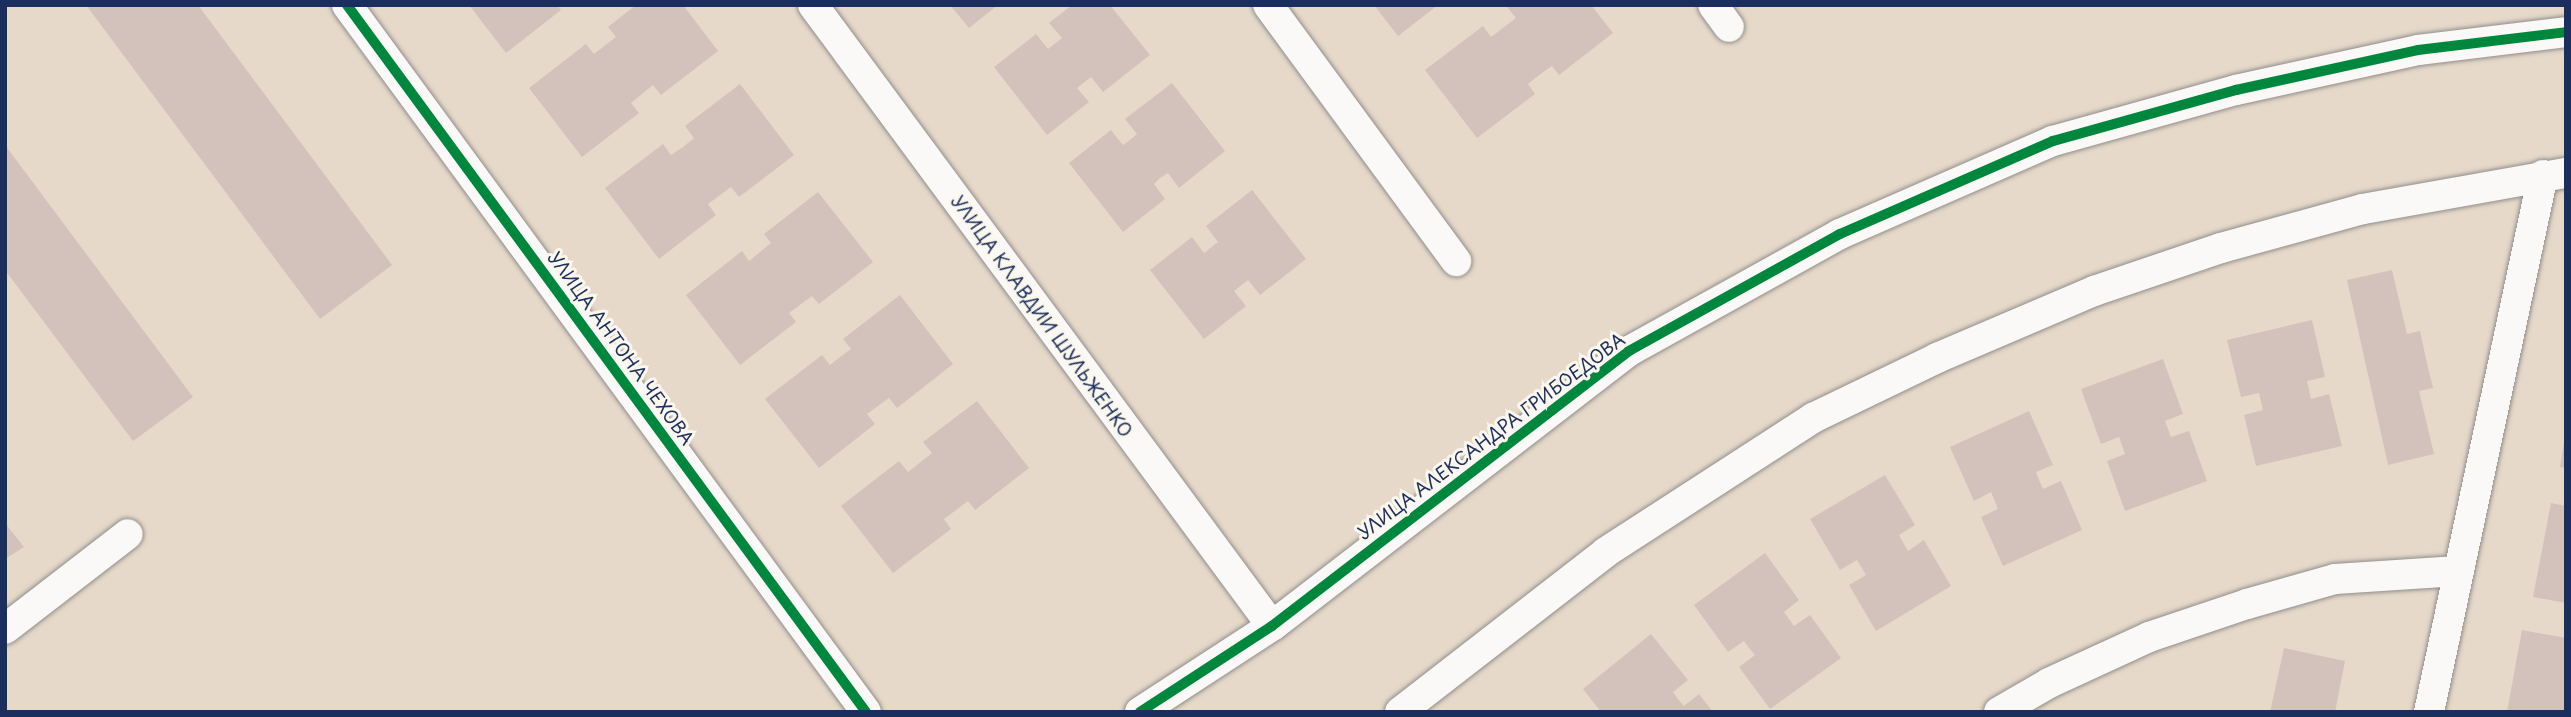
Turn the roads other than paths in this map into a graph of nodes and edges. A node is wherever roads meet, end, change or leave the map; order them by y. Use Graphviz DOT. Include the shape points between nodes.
graph roads {
  1 [pos="347,5"];
  2 [pos="813,5"];
  3 [pos="1268,5"];
  4 [pos="2566,32"];
  5 [pos="2554,174"];
  6 [pos="1456,261"];
  7 [pos="128,534"];
  8 [pos="2458,571"];
  9 [pos="1272,626"];
  10 [pos="5,629"];
  11 [pos="2015,708"];
  12 [pos="866,712"];
  13 [pos="1140,712"];
  14 [pos="1400,712"];
  15 [pos="2429,712"];
  1 -- 12 [label="street, УЛИЦА АНТОНА ЧЕХОВА"];
  2 -- 9 [label="street, УЛИЦА КЛАВДИИ ШУЛЬЖЕНКО"];
  3 -- 6 [label="street"];
  4 -- 9 [label="street, УЛИЦА АЛЕКСАНДРА ГРИБОЕДОВА" via="2418,50 2236,90 2053,141 1840,234 1629,351"];
  5 -- 8 [label="street"];
  5 -- 14 [label="street" via="2363,209 2221,248 2094,291 1937,358 1813,418 1606,552"];
  7 -- 10 [label="street"];
  8 -- 11 [label="street" via="2335,579 2247,604 2149,637 2049,683"];
  8 -- 15 [label="street"];
  9 -- 13 [label="street, УЛИЦА АЛЕКСАНДРА ГРИБОЕДОВА"];
}
